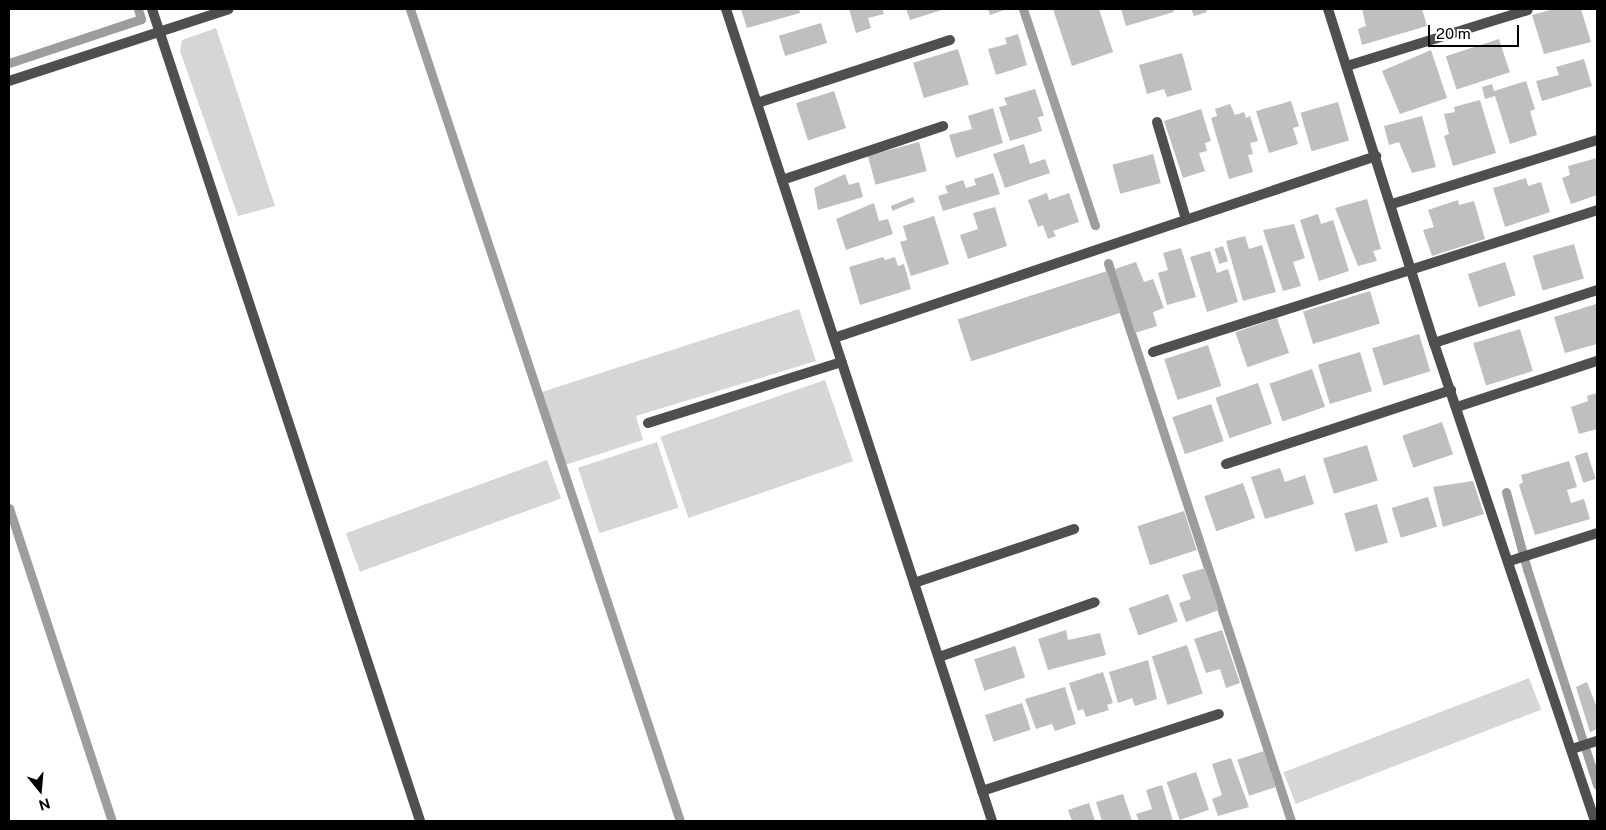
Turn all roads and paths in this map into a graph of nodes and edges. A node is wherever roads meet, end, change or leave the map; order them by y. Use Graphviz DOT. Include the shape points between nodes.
graph roads {
  1 [pos="152,9"];
  2 [pos="229,9"];
  3 [pos="726,9"];
  4 [pos="1328,9"];
  5 [pos="1528,10"];
  6 [pos="160,32"];
  7 [pos="950,40"];
  8 [pos="1346,66"];
  9 [pos="9,81"];
  10 [pos="757,103"];
  11 [pos="1157,122"];
  12 [pos="943,126"];
  13 [pos="1597,140"];
  14 [pos="1376,156"];
  15 [pos="782,180"];
  16 [pos="1392,204"];
  17 [pos="1597,210"];
  18 [pos="1186,219"];
  19 [pos="1411,269"];
  20 [pos="1597,290"];
  21 [pos="834,338"];
  22 [pos="1434,343"];
  23 [pos="1153,352"];
  24 [pos="1597,361"];
  25 [pos="842,362"];
  26 [pos="1451,390"];
  27 [pos="1456,407"];
  28 [pos="648,423"];
  29 [pos="1226,464"];
  30 [pos="1074,528"];
  31 [pos="1597,533"];
  32 [pos="1510,561"];
  33 [pos="914,583"];
  34 [pos="1095,602"];
  35 [pos="938,657"];
  36 [pos="1219,714"];
  37 [pos="1597,741"];
  38 [pos="1572,749"];
  39 [pos="982,791"];
  40 [pos="420,821"];
  41 [pos="992,821"];
  42 [pos="1596,821"];
  1 -- 6 [label="street"];
  2 -- 6 [label="street"];
  3 -- 10 [label="street"];
  4 -- 8 [label="street"];
  5 -- 8 [label="street"];
  6 -- 9 [label="street"];
  6 -- 40 [label="street"];
  7 -- 10 [label="street"];
  8 -- 14 [label="street"];
  10 -- 15 [label="street"];
  11 -- 18 [label="street"];
  12 -- 15 [label="street"];
  13 -- 16 [label="street"];
  14 -- 16 [label="street"];
  14 -- 18 [label="street"];
  15 -- 21 [label="street"];
  16 -- 19 [label="street"];
  17 -- 19 [label="street"];
  18 -- 21 [label="street"];
  19 -- 22 [label="street"];
  19 -- 23 [label="street"];
  20 -- 22 [label="street"];
  21 -- 25 [label="street"];
  22 -- 26 [label="street"];
  24 -- 27 [label="street"];
  25 -- 28 [label="street"];
  25 -- 33 [label="street"];
  26 -- 27 [label="street"];
  26 -- 29 [label="street"];
  27 -- 32 [label="street"];
  30 -- 33 [label="street"];
  31 -- 32 [label="street"];
  32 -- 38 [label="street"];
  33 -- 35 [label="street"];
  34 -- 35 [label="street"];
  35 -- 39 [label="street"];
  36 -- 39 [label="street"];
  37 -- 38 [label="street"];
  38 -- 42 [label="street"];
  39 -- 41 [label="street"];
}
